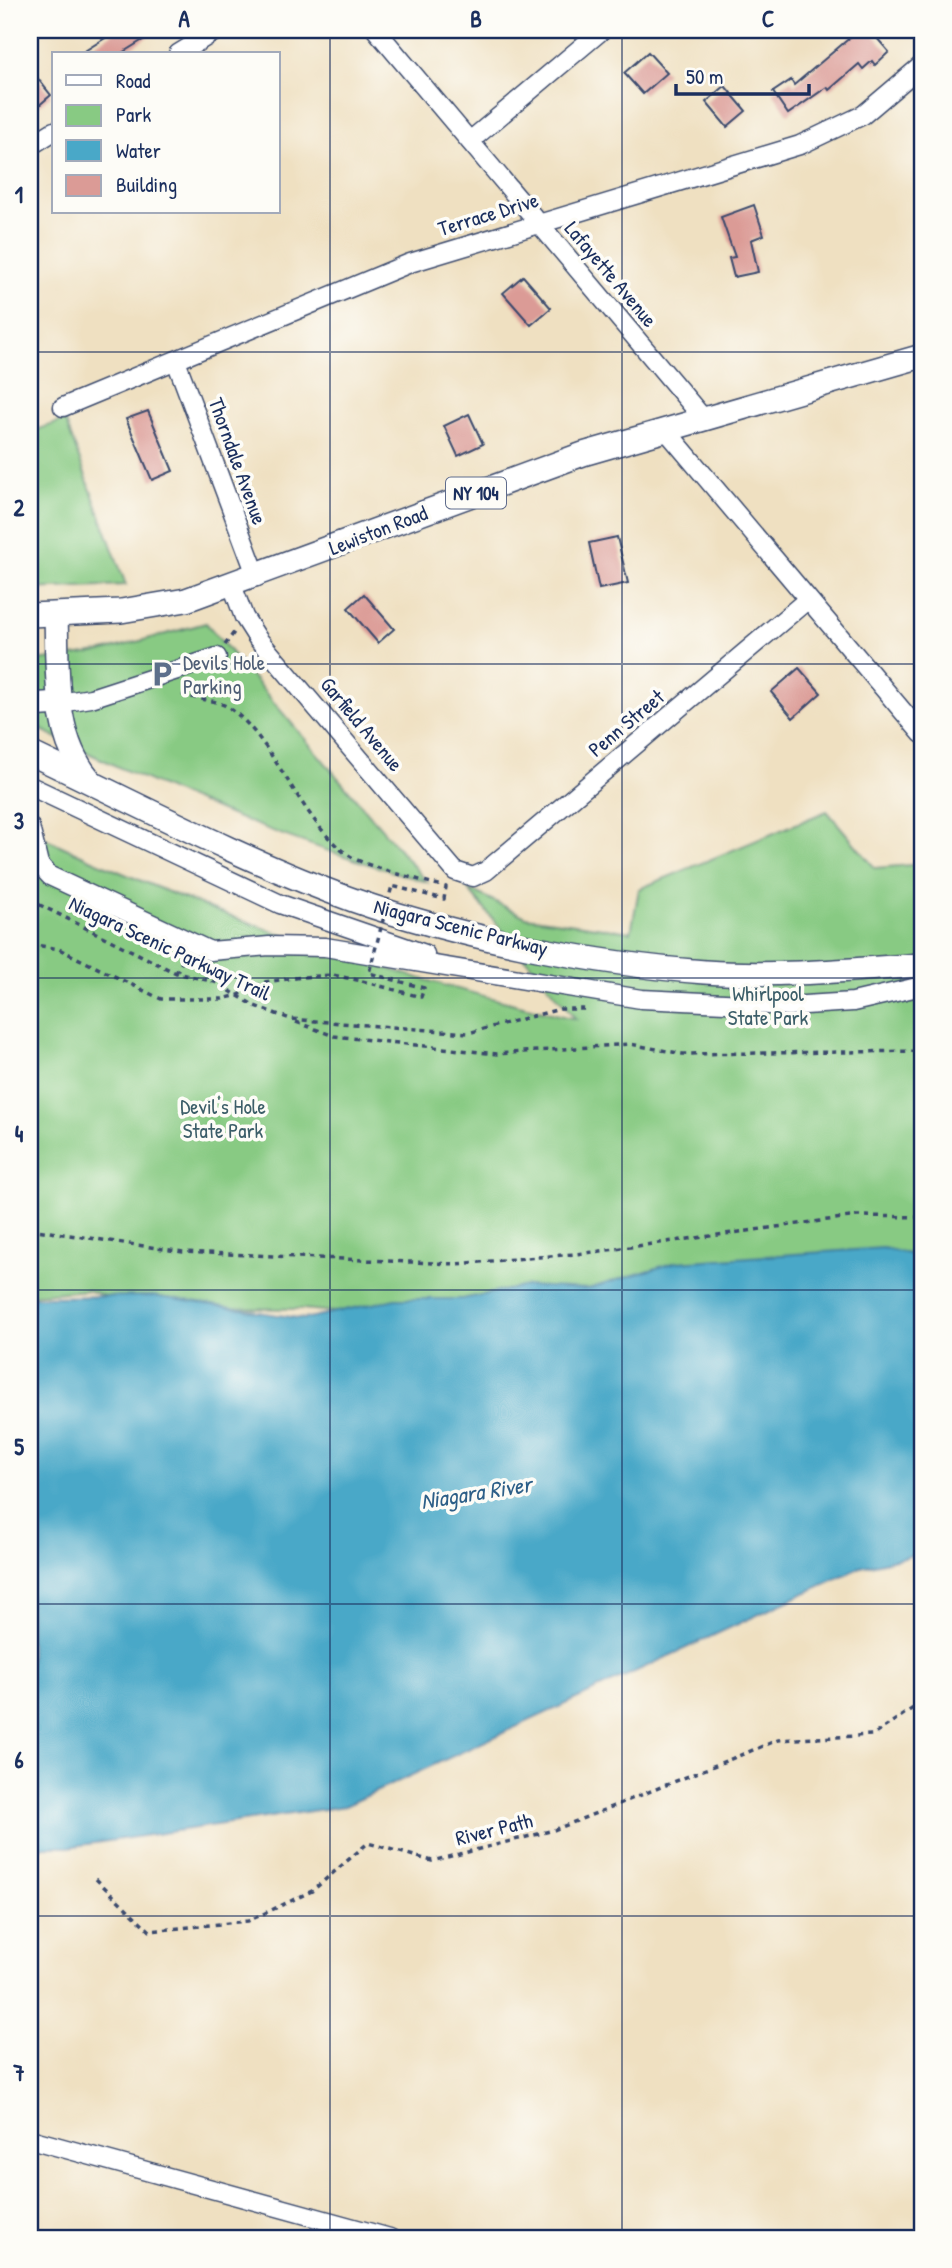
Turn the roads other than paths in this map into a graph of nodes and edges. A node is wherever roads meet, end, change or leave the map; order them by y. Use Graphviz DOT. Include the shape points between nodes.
graph roads {
  1 [pos="217,30"];
  2 [pos="376,30"];
  3 [pos="602,30"];
  4 [pos="181,52"];
  5 [pos="922,65"];
  6 [pos="52,132"];
  7 [pos="470,141"];
  8 [pos="30,146"];
  9 [pos="539,223"];
  10 [pos="922,356"];
  11 [pos="176,361"];
  12 [pos="62,407"];
  13 [pos="703,418"];
  14 [pos="665,429"];
  15 [pos="257,577"];
  16 [pos="232,585"];
  17 [pos="807,600"];
  18 [pos="30,615"];
  19 [pos="57,615"];
  20 [pos="217,657"];
  21 [pos="60,703"];
  22 [pos="30,705"];
  23 [pos="922,734"];
  24 [pos="30,753"];
  25 [pos="92,782"];
  26 [pos="30,786"];
  27 [pos="30,827"];
  28 [pos="473,877"];
  29 [pos="922,965"];
  30 [pos="521,981"];
  31 [pos="922,986"];
  32 [pos="30,2139"];
  33 [pos="390,2238"];
  1 -- 4 [label="street"];
  2 -- 7 [label="street, Lafayette Avenue"];
  3 -- 7 [label="street"];
  5 -- 9 [label="street, Terrace Drive" via="863,115 800,145"];
  6 -- 8 [label="street"];
  7 -- 9 [label="street, Lafayette Avenue"];
  9 -- 11 [label="street, Terrace Drive" via="381,274"];
  9 -- 13 [label="street, Lafayette Avenue"];
  10 -- 13 [label="main road, Lewiston Road / NY 104"];
  11 -- 12 [label="street, Terrace Drive"];
  11 -- 15 [label="street, Thorndale Avenue"];
  13 -- 14 [label="main road, Lewiston Road / NY 104"];
  14 -- 15 [label="main road, Lewiston Road / NY 104" via="519,477"];
  14 -- 17 [label="street"];
  15 -- 16 [label="main road, Lewiston Road / NY 104"];
  16 -- 19 [label="main road, Lewiston Road / NY 104" via="157,606"];
  16 -- 28 [label="street, Garfield Avenue" via="244,617 278,661 455,871"];
  17 -- 23 [label="street"];
  17 -- 28 [label="street, Penn Street" via="486,871"];
  18 -- 19 [label="main road, Lewiston Road / NY 104"];
  19 -- 21 [label="main road"];
  20 -- 21 [label="street" via="91,698"];
  21 -- 22 [label="main road"];
  21 -- 25 [label="main road" via="74,758"];
  24 -- 25 [label="main road, Niagara Scenic Parkway"];
  25 -- 29 [label="main road, Niagara Scenic Parkway" via="306,882 401,916 490,938 625,963 707,972"];
  26 -- 30 [label="street" via="280,904 394,946"];
  27 -- 30 [label="street" via="39,864 50,876 202,949 325,947"];
  30 -- 31 [label="street" via="641,999 789,1006 853,1002"];
  32 -- 33 [label="street"];
}
